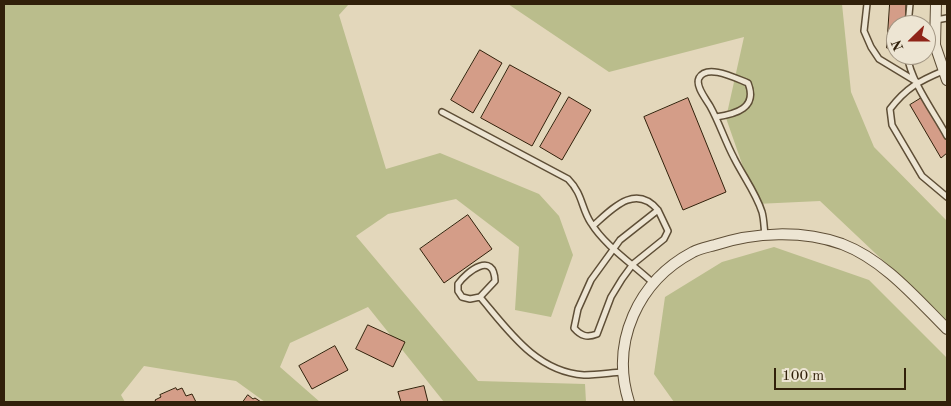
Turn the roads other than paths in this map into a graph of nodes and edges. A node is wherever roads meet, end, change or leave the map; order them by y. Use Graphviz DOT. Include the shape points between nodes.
graph roads {
  1 [pos="867,4"];
  2 [pos="947,18"];
  3 [pos="936,20"];
  4 [pos="936,48"];
  5 [pos="908,65"];
  6 [pos="945,75"];
  7 [pos="917,82"];
  8 [pos="442,112"];
  9 [pos="716,118"];
  10 [pos="947,136"];
  11 [pos="947,197"];
  12 [pos="658,210"];
  13 [pos="593,226"];
  14 [pos="765,235"];
  15 [pos="614,248"];
  16 [pos="633,264"];
  17 [pos="653,283"];
  18 [pos="480,297"];
  19 [pos="947,329"];
  20 [pos="622,372"];
  21 [pos="629,402"];
  1 -- 7 [label="lane" via="864,31 871,47 879,59"];
  2 -- 3 [label="lane"];
  4 -- 6 [label="street"];
  5 -- 7 [label="lane"];
  6 -- 7 [label="lane"];
  7 -- 10 [label="lane"];
  7 -- 11 [label="lane" via="901,94 890,109 892,125 922,176"];
  8 -- 13 [label="lane" via="568,179 581,197"];
  9 -- 9 [label="lane" via="698,85 699,78 704,73 717,72 748,83 751,91 749,101 742,110"];
  9 -- 14 [label="lane" via="758,200"];
  12 -- 13 [label="lane" via="647,200 631,198"];
  12 -- 15 [label="lane"];
  12 -- 16 [label="lane" via="668,230 664,239"];
  13 -- 15 [label="lane"];
  14 -- 17 [label="street" via="694,251"];
  14 -- 19 [label="street" via="821,238 864,255 903,285"];
  15 -- 16 [label="lane"];
  15 -- 16 [label="lane" via="583,294 574,328 578,332 590,336 597,334 611,297"];
  16 -- 17 [label="lane"];
  17 -- 20 [label="street" via="641,297 631,319"];
  18 -- 18 [label="lane" via="462,297 458,284 483,264 490,266 495,281"];
  18 -- 20 [label="lane" via="514,337 546,364 564,372 583,374"];
  20 -- 21 [label="street"];
}
